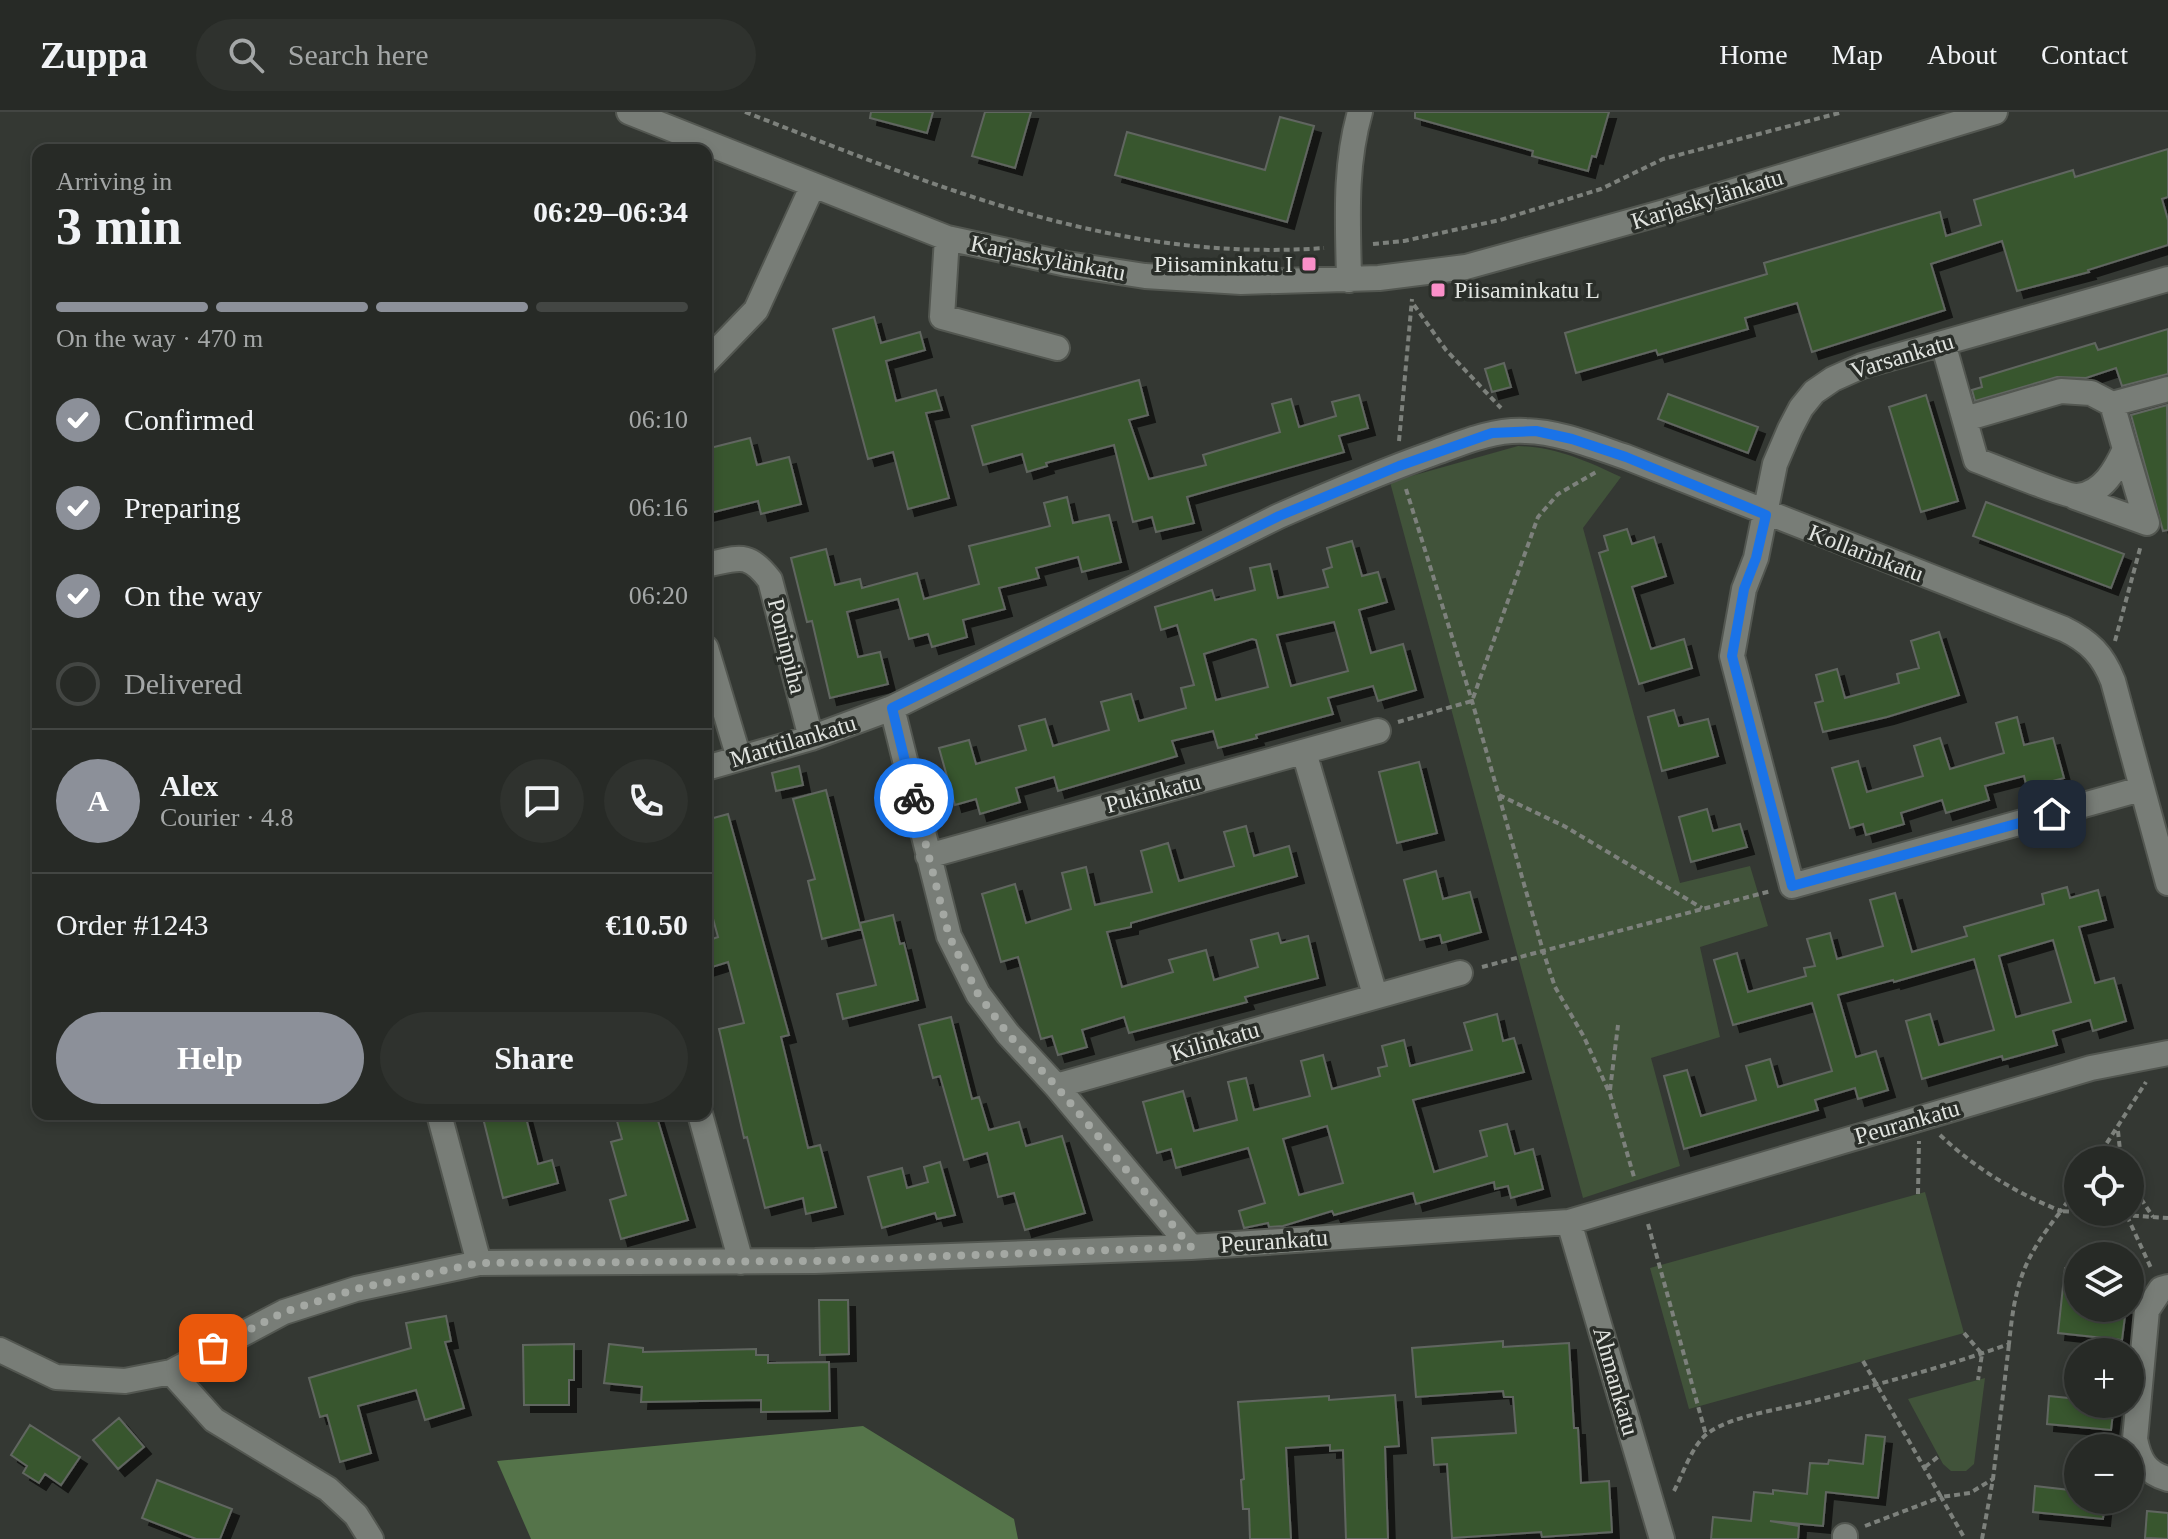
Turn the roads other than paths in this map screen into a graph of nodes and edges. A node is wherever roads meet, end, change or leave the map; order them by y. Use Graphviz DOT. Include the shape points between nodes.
graph roads {
  1 [pos="629,112"];
  2 [pos="1360,112"];
  3 [pos="1995,112"];
  4 [pos="710,144"];
  5 [pos="712,145"];
  6 [pos="813,185"];
  7 [pos="947,238"];
  8 [pos="2168,279"];
  9 [pos="1349,280"];
  10 [pos="1943,343"];
  11 [pos="1057,348"];
  12 [pos="712,356"];
  13 [pos="2168,389"];
  14 [pos="2112,404"];
  15 [pos="1965,419"];
  16 [pos="2125,449"];
  17 [pos="1399,466"];
  18 [pos="2075,497"];
  19 [pos="1766,515"];
  20 [pos="712,564"];
  21 [pos="712,668"];
  22 [pos="892,708"];
  23 [pos="1378,731"];
  24 [pos="811,738"];
  25 [pos="1304,752"];
  26 [pos="739,758"];
  27 [pos="712,766"];
  28 [pos="2141,789"];
  29 [pos="928,856"];
  30 [pos="2168,883"];
  31 [pos="1460,973"];
  32 [pos="1375,995"];
  33 [pos="2168,1053"];
  34 [pos="1056,1086"];
  35 [pos="441,1120"];
  36 [pos="702,1120"];
  37 [pos="1569,1222"];
  38 [pos="1191,1247"];
  39 [pos="741,1262"];
  40 [pos="479,1263"];
  41 [pos="2164,1288"];
  42 [pos="0,1350"];
  43 [pos="171,1372"];
  44 [pos="2168,1479"];
  45 [pos="371,1539"];
  46 [pos="1662,1539"];
  1 -- 4 [label="street, Karjaskylänkatu"];
  2 -- 9 [label="street" via="1347,182"];
  3 -- 9 [label="street, Karjaskylänkatu" via="1517,254 1409,276"];
  5 -- 6 [label="street, Karjaskylänkatu"];
  6 -- 7 [label="street, Karjaskylänkatu"];
  6 -- 12 [label="street" via="756,310"];
  7 -- 9 [label="street, Karjaskylänkatu" via="1157,277"];
  7 -- 11 [label="street" via="942,317"];
  8 -- 10 [label="street, Varsankatu"];
  10 -- 15 [label="street"];
  10 -- 19 [label="street, Varsankatu" via="1862,366 1814,392 1775,464"];
  13 -- 14 [label="street"];
  14 -- 15 [label="street" via="2091,393 2061,391"];
  14 -- 16 [label="street"];
  15 -- 18 [label="street" via="1976,460"];
  16 -- 18 [label="street" via="2114,473 2093,491"];
  16 -- 18 [label="street" via="2147,523"];
  17 -- 19 [label="street, Kollarinkatu" via="1476,438 1522,430 1549,433 1626,457"];
  17 -- 22 [label="street, Marttilankatu" via="1279,516"];
  19 -- 28 [label="street, Kollarinkatu" via="2064,629 2092,646 2108,668"];
  19 -- 28 [label="street, Varsankatu" via="1744,589 1732,656 1792,886"];
  20 -- 24 [label="street, Poninpiha" via="738,558 757,562 770,580"];
  21 -- 26 [label="street"];
  22 -- 24 [label="street, Marttilankatu"];
  22 -- 29 [label="street"];
  23 -- 25 [label="street, Pukinkatu"];
  24 -- 26 [label="street, Marttilankatu"];
  25 -- 29 [label="street, Pukinkatu"];
  25 -- 32 [label="street"];
  26 -- 27 [label="street, Marttilankatu"];
  28 -- 30 [label="street, Kollarinkatu"];
  29 -- 34 [label="street" via="949,936 971,982 1008,1034"];
  31 -- 32 [label="street, Kilinkatu"];
  32 -- 34 [label="street, Kilinkatu"];
  33 -- 37 [label="street, Peurankatu" via="2091,1068"];
  34 -- 38 [label="street"];
  35 -- 40 [label="street"];
  36 -- 39 [label="street"];
  37 -- 38 [label="street, Peurankatu"];
  37 -- 46 [label="street, Ahmankatu"];
  38 -- 39 [label="street, Peurankatu"];
  39 -- 40 [label="street, Peurankatu"];
  40 -- 43 [label="street, Peurankatu" via="356,1289 284,1312"];
  41 -- 44 [label="street" via="2147,1310 2135,1439 2138,1457 2148,1470"];
  42 -- 43 [label="street, Peurankatu" via="56,1377 125,1381"];
  43 -- 45 [label="street" via="214,1420 328,1489 356,1515"];
}
